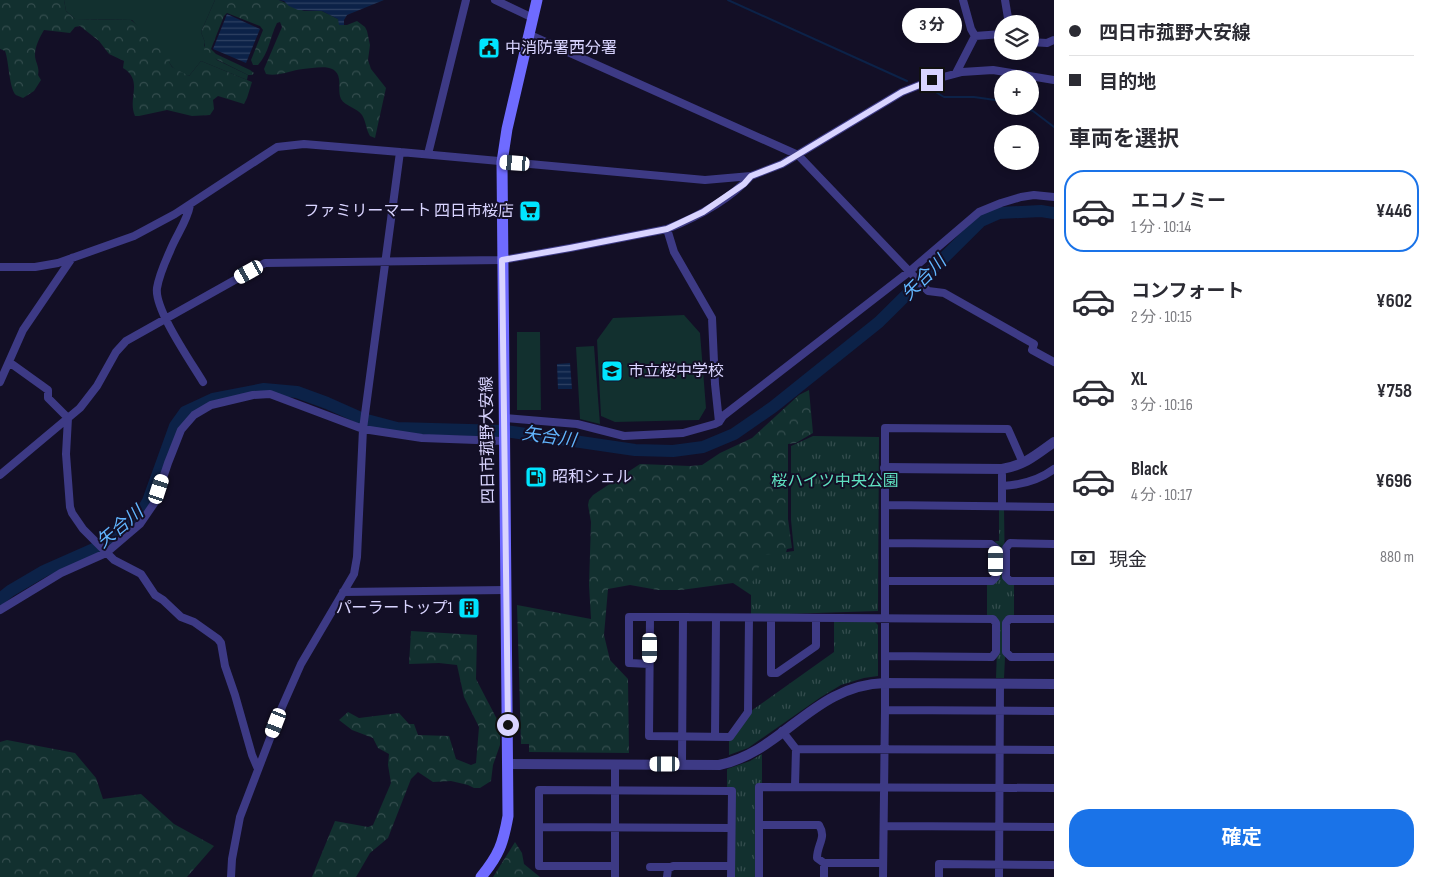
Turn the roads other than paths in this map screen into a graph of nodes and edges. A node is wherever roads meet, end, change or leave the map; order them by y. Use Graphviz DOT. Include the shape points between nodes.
graph roads {
  1 [pos="466,0"];
  2 [pos="495,0"];
  3 [pos="537,0"];
  4 [pos="963,0"];
  5 [pos="1005,0"];
  6 [pos="1008,15"];
  7 [pos="533,18"];
  8 [pos="530,34"];
  9 [pos="994,35"];
  10 [pos="975,36"];
  11 [pos="1054,40"];
  12 [pos="1039,43"];
  13 [pos="956,74"];
  14 [pos="1054,80"];
  15 [pos="400,152"];
  16 [pos="428,154"];
  17 [pos="798,155"];
  18 [pos="502,162"];
  19 [pos="751,176"];
  20 [pos="1054,196"];
  21 [pos="190,205"];
  22 [pos="667,229"];
  23 [pos="72,258"];
  24 [pos="502,260"];
  25 [pos="385,261"];
  26 [pos="0,267"];
  27 [pos="912,273"];
  28 [pos="166,318"];
  29 [pos="8,362"];
  30 [pos="1054,362"];
  31 [pos="0,382"];
  32 [pos="203,382"];
  33 [pos="68,418"];
  34 [pos="504,419"];
  35 [pos="719,422"];
  36 [pos="363,429"];
  37 [pos="504,442"];
  38 [pos="1054,442"];
  39 [pos="1023,463"];
  40 [pos="885,468"];
  41 [pos="1054,469"];
  42 [pos="0,475"];
  43 [pos="1002,475"];
  44 [pos="1002,486"];
  45 [pos="885,505"];
  46 [pos="1002,506"];
  47 [pos="1054,506"];
  48 [pos="885,543"];
  49 [pos="1054,544"];
  50 [pos="105,552"];
  51 [pos="885,580"];
  52 [pos="1054,581"];
  53 [pos="506,590"];
  54 [pos="343,592"];
  55 [pos="0,610"];
  56 [pos="650,617"];
  57 [pos="683,617"];
  58 [pos="716,618"];
  59 [pos="749,618"];
  60 [pos="772,618"];
  61 [pos="816,618"];
  62 [pos="885,618"];
  63 [pos="1054,619"];
  64 [pos="884,656"];
  65 [pos="1054,657"];
  66 [pos="649,664"];
  67 [pos="885,683"];
  68 [pos="1000,684"];
  69 [pos="1054,684"];
  70 [pos="885,710"];
  71 [pos="1000,711"];
  72 [pos="1054,711"];
  73 [pos="782,731"];
  74 [pos="682,736"];
  75 [pos="715,736"];
  76 [pos="796,749"];
  77 [pos="884,749"];
  78 [pos="1000,749"];
  79 [pos="1054,750"];
  80 [pos="508,764"];
  81 [pos="615,764"];
  82 [pos="682,764"];
  83 [pos="258,769"];
  84 [pos="795,786"];
  85 [pos="884,787"];
  86 [pos="1000,788"];
  87 [pos="1054,788"];
  88 [pos="615,790"];
  89 [pos="759,825"];
  90 [pos="884,826"];
  91 [pos="1000,826"];
  92 [pos="539,827"];
  93 [pos="1054,827"];
  94 [pos="615,828"];
  95 [pos="731,828"];
  96 [pos="824,863"];
  97 [pos="883,864"];
  98 [pos="999,865"];
  99 [pos="1054,865"];
  100 [pos="615,866"];
  101 [pos="731,866"];
  102 [pos="650,867"];
  103 [pos="670,868"];
  104 [pos="231,877"];
  105 [pos="481,877"];
  106 [pos="615,877"];
  107 [pos="667,877"];
  108 [pos="731,877"];
  109 [pos="759,877"];
  110 [pos="824,877"];
  111 [pos="883,877"];
  112 [pos="938,877"];
  113 [pos="999,877"];
  1 -- 16 [label="street"];
  2 -- 7 [label="street"];
  3 -- 7 [label="main road, 四日市菰野大安線"];
  4 -- 10 [label="street"];
  5 -- 6 [label="street"];
  7 -- 8 [label="main road, 四日市菰野大安線"];
  8 -- 17 [label="street"];
  8 -- 18 [label="main road, 四日市菰野大安線"];
  9 -- 10 [label="street"];
  10 -- 13 [label="street"];
  11 -- 12 [label="street"];
  13 -- 14 [label="street" via="993,70"];
  13 -- 17 [label="street" via="907,90"];
  15 -- 16 [label="street"];
  15 -- 21 [label="street" via="304,144 277,147"];
  15 -- 25 [label="street"];
  16 -- 18 [label="street"];
  17 -- 19 [label="street"];
  17 -- 27 [label="street"];
  18 -- 19 [label="street" via="705,180"];
  18 -- 24 [label="main road, 四日市菰野大安線"];
  19 -- 22 [label="street" via="703,212"];
  20 -- 27 [label="street" via="1021,197 990,207 974,217"];
  21 -- 23 [label="street" via="134,236"];
  21 -- 28 [label="street" via="170,249 157,289"];
  22 -- 24 [label="street"];
  22 -- 35 [label="street" via="674,252 712,318"];
  23 -- 26 [label="street" via="35,267"];
  23 -- 29 [label="street" via="34,311"];
  24 -- 25 [label="street"];
  24 -- 34 [label="main road, 四日市菰野大安線"];
  25 -- 28 [label="street" via="265,263"];
  25 -- 36 [label="street"];
  27 -- 30 [label="street" via="928,290 944,293 1034,344 1032,350"];
  27 -- 35 [label="street"];
  28 -- 32 [label="street"];
  28 -- 33 [label="street" via="126,341 97,386"];
  29 -- 31 [label="street"];
  29 -- 33 [label="street" via="48,390 48,398"];
  33 -- 42 [label="street"];
  33 -- 50 [label="street" via="66,454 70,507"];
  34 -- 35 [label="street" via="577,424 624,436 683,433"];
  34 -- 37 [label="main road, 四日市菰野大安線"];
  36 -- 37 [label="street" via="422,438"];
  36 -- 50 [label="street" via="270,394 212,405 194,415 181,430 155,502 140,524"];
  36 -- 54 [label="street" via="357,557 354,574"];
  37 -- 53 [label="main road, 四日市菰野大安線"];
  38 -- 39 [label="street"];
  39 -- 40 [label="street" via="1002,469"];
  39 -- 40 [label="street" via="1008,429 884,428"];
  40 -- 45 [label="street"];
  41 -- 44 [label="street" via="1033,481"];
  43 -- 44 [label="street"];
  44 -- 46 [label="street"];
  45 -- 46 [label="street"];
  45 -- 48 [label="street"];
  46 -- 47 [label="street"];
  48 -- 51 [label="street"];
  48 -- 51 [label="street" via="991,544 996,548 996,577 992,581"];
  49 -- 52 [label="street" via="1010,544 1006,548 1006,577 1010,581"];
  50 -- 55 [label="street" via="61,573"];
  50 -- 83 [label="street" via="141,574 155,595 180,617 194,622 221,643 225,666"];
  51 -- 62 [label="street"];
  53 -- 54 [label="street"];
  53 -- 80 [label="main road, 四日市菰野大安線"];
  54 -- 83 [label="street" via="301,664"];
  56 -- 57 [label="street"];
  56 -- 66 [label="street"];
  56 -- 66 [label="street" via="629,617 629,663"];
  57 -- 58 [label="street"];
  57 -- 74 [label="street"];
  58 -- 59 [label="street"];
  58 -- 75 [label="street"];
  59 -- 60 [label="street"];
  59 -- 75 [label="street" via="748,712 730,737"];
  60 -- 61 [label="street"];
  60 -- 61 [label="street" via="770,673 777,673 816,646"];
  61 -- 62 [label="street"];
  62 -- 64 [label="street"];
  62 -- 64 [label="street" via="993,619 996,623 996,652 992,657"];
  63 -- 65 [label="street" via="1009,619 1006,624 1006,652 1011,657"];
  64 -- 67 [label="street"];
  66 -- 74 [label="street" via="649,736"];
  67 -- 68 [label="street"];
  67 -- 70 [label="street"];
  67 -- 73 [label="street" via="845,690"];
  68 -- 69 [label="street"];
  68 -- 71 [label="street"];
  70 -- 71 [label="street"];
  70 -- 77 [label="street"];
  71 -- 72 [label="street"];
  71 -- 78 [label="street"];
  73 -- 76 [label="street"];
  73 -- 82 [label="street" via="752,752 728,763"];
  74 -- 75 [label="street"];
  74 -- 82 [label="street"];
  76 -- 77 [label="street"];
  76 -- 84 [label="street"];
  77 -- 78 [label="street"];
  77 -- 85 [label="street"];
  78 -- 79 [label="street"];
  78 -- 86 [label="street"];
  80 -- 81 [label="street"];
  80 -- 105 [label="main road, 四日市菰野大安線" via="508,816 504,841"];
  81 -- 82 [label="street"];
  81 -- 88 [label="street"];
  83 -- 104 [label="street" via="240,817"];
  84 -- 85 [label="street"];
  84 -- 89 [label="street" via="759,787"];
  85 -- 86 [label="street"];
  85 -- 90 [label="street"];
  86 -- 87 [label="street"];
  86 -- 91 [label="street"];
  88 -- 92 [label="street" via="539,790"];
  88 -- 94 [label="street"];
  88 -- 95 [label="street" via="732,791"];
  89 -- 96 [label="street" via="819,826 823,838 817,848 817,858"];
  89 -- 109 [label="street"];
  90 -- 91 [label="street"];
  90 -- 97 [label="street"];
  91 -- 93 [label="street"];
  91 -- 98 [label="street"];
  92 -- 94 [label="street"];
  92 -- 100 [label="street" via="539,866"];
  94 -- 95 [label="street"];
  94 -- 100 [label="street"];
  95 -- 101 [label="street"];
  96 -- 97 [label="street"];
  96 -- 110 [label="street"];
  97 -- 111 [label="street"];
  98 -- 99 [label="street"];
  98 -- 112 [label="street" via="939,864"];
  98 -- 113 [label="street"];
  100 -- 106 [label="street"];
  101 -- 103 [label="street"];
  101 -- 108 [label="street"];
  102 -- 103 [label="street"];
  103 -- 107 [label="street"];
}
